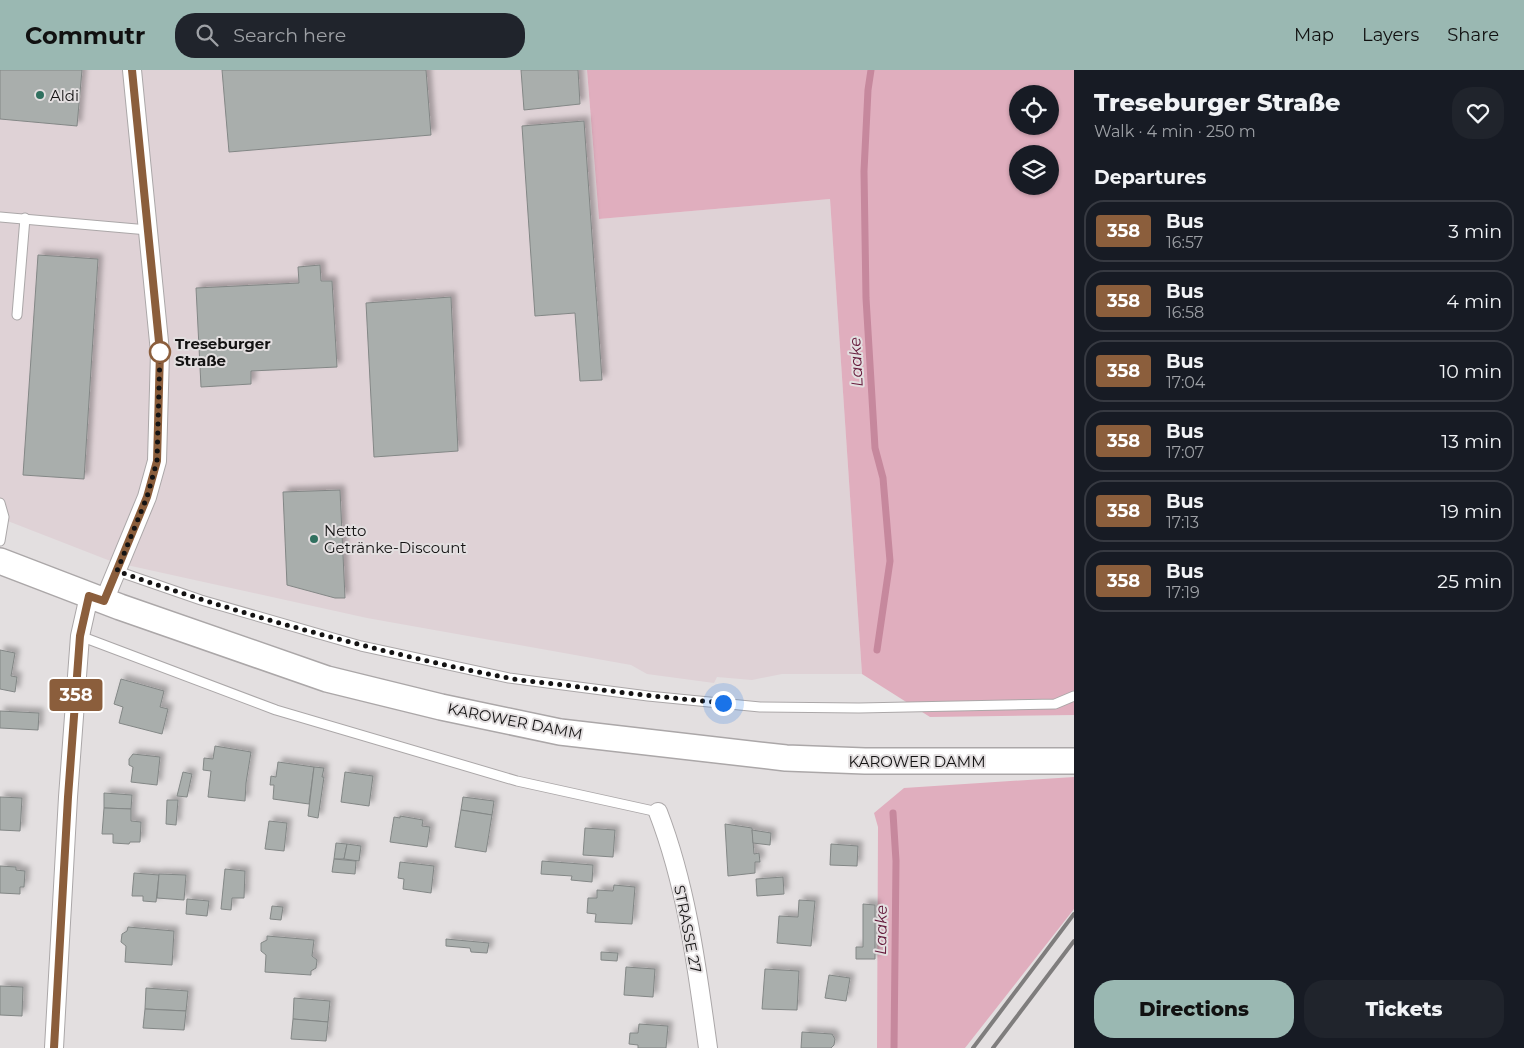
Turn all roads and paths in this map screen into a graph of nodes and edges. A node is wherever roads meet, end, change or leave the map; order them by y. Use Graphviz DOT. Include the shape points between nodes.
graph roads {
  1 [pos="132,70"];
  2 [pos="0,217"];
  3 [pos="25,218"];
  4 [pos="148,230"];
  5 [pos="17,315"];
  6 [pos="0,503"];
  7 [pos="0,541"];
  8 [pos="0,561"];
  9 [pos="117,571"];
  10 [pos="97,598"];
  11 [pos="80,636"];
  12 [pos="1074,696"];
  13 [pos="1063,761"];
  14 [pos="658,812"];
  15 [pos="54,1048"];
  16 [pos="708,1048"];
  1 -- 4 [label="street"];
  2 -- 3 [label="lane"];
  3 -- 4 [label="lane"];
  3 -- 5 [label="lane"];
  4 -- 9 [label="street" via="160,352 157,461 147,497"];
  6 -- 7 [label="lane" via="4,517"];
  8 -- 10 [label="main road, KAROWER DAMM"];
  9 -- 10 [label="street"];
  9 -- 12 [label="lane" via="201,600 361,646 510,678 648,696 760,706 903,708 1055,704"];
  10 -- 11 [label="street"];
  10 -- 13 [label="main road, KAROWER DAMM" via="327,679 560,732 786,758"];
  11 -- 14 [label="lane" via="276,710 517,781"];
  11 -- 15 [label="street"];
  14 -- 16 [label="street, STRASSE 27" via="685,902"];
}
